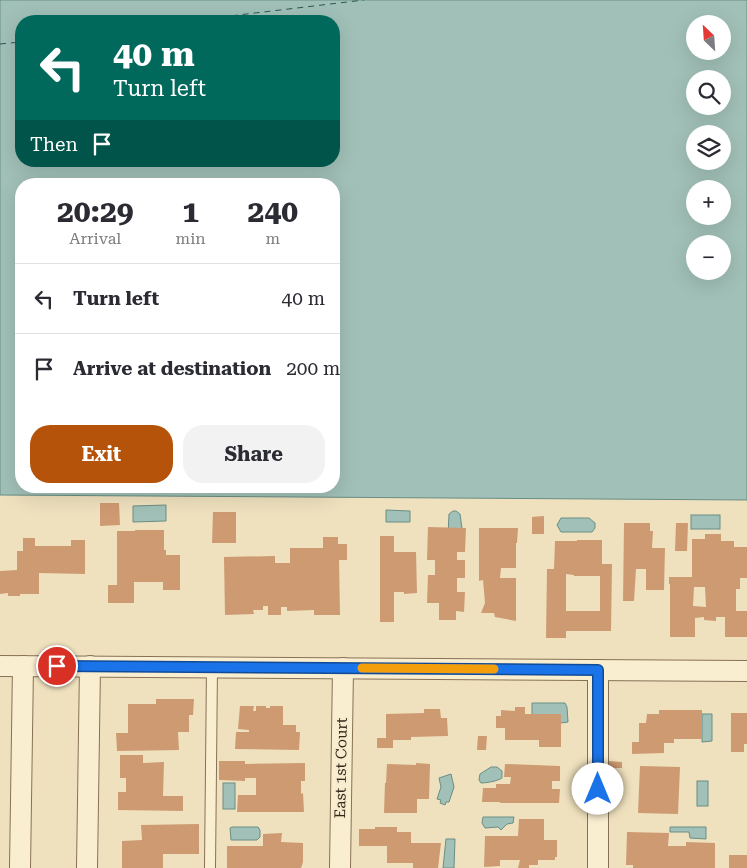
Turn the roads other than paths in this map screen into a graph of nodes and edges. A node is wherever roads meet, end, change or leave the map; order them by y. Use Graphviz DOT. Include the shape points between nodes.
graph roads {
  1 [pos="0,666"];
  2 [pos="23,666"];
  3 [pos="90,666"];
  4 [pos="212,667"];
  5 [pos="343,668"];
  6 [pos="598,670"];
  7 [pos="747,671"];
  8 [pos="20,868"];
  9 [pos="87,868"];
  10 [pos="210,868"];
  11 [pos="340,868"];
  12 [pos="598,868"];
  1 -- 2 [label="street"];
  2 -- 3 [label="street"];
  2 -- 8 [label="street"];
  3 -- 4 [label="street"];
  3 -- 9 [label="street"];
  4 -- 5 [label="street"];
  4 -- 10 [label="lane"];
  5 -- 6 [label="street"];
  5 -- 11 [label="street, East 1st Court"];
  6 -- 7 [label="street"];
  6 -- 12 [label="street"];
}
